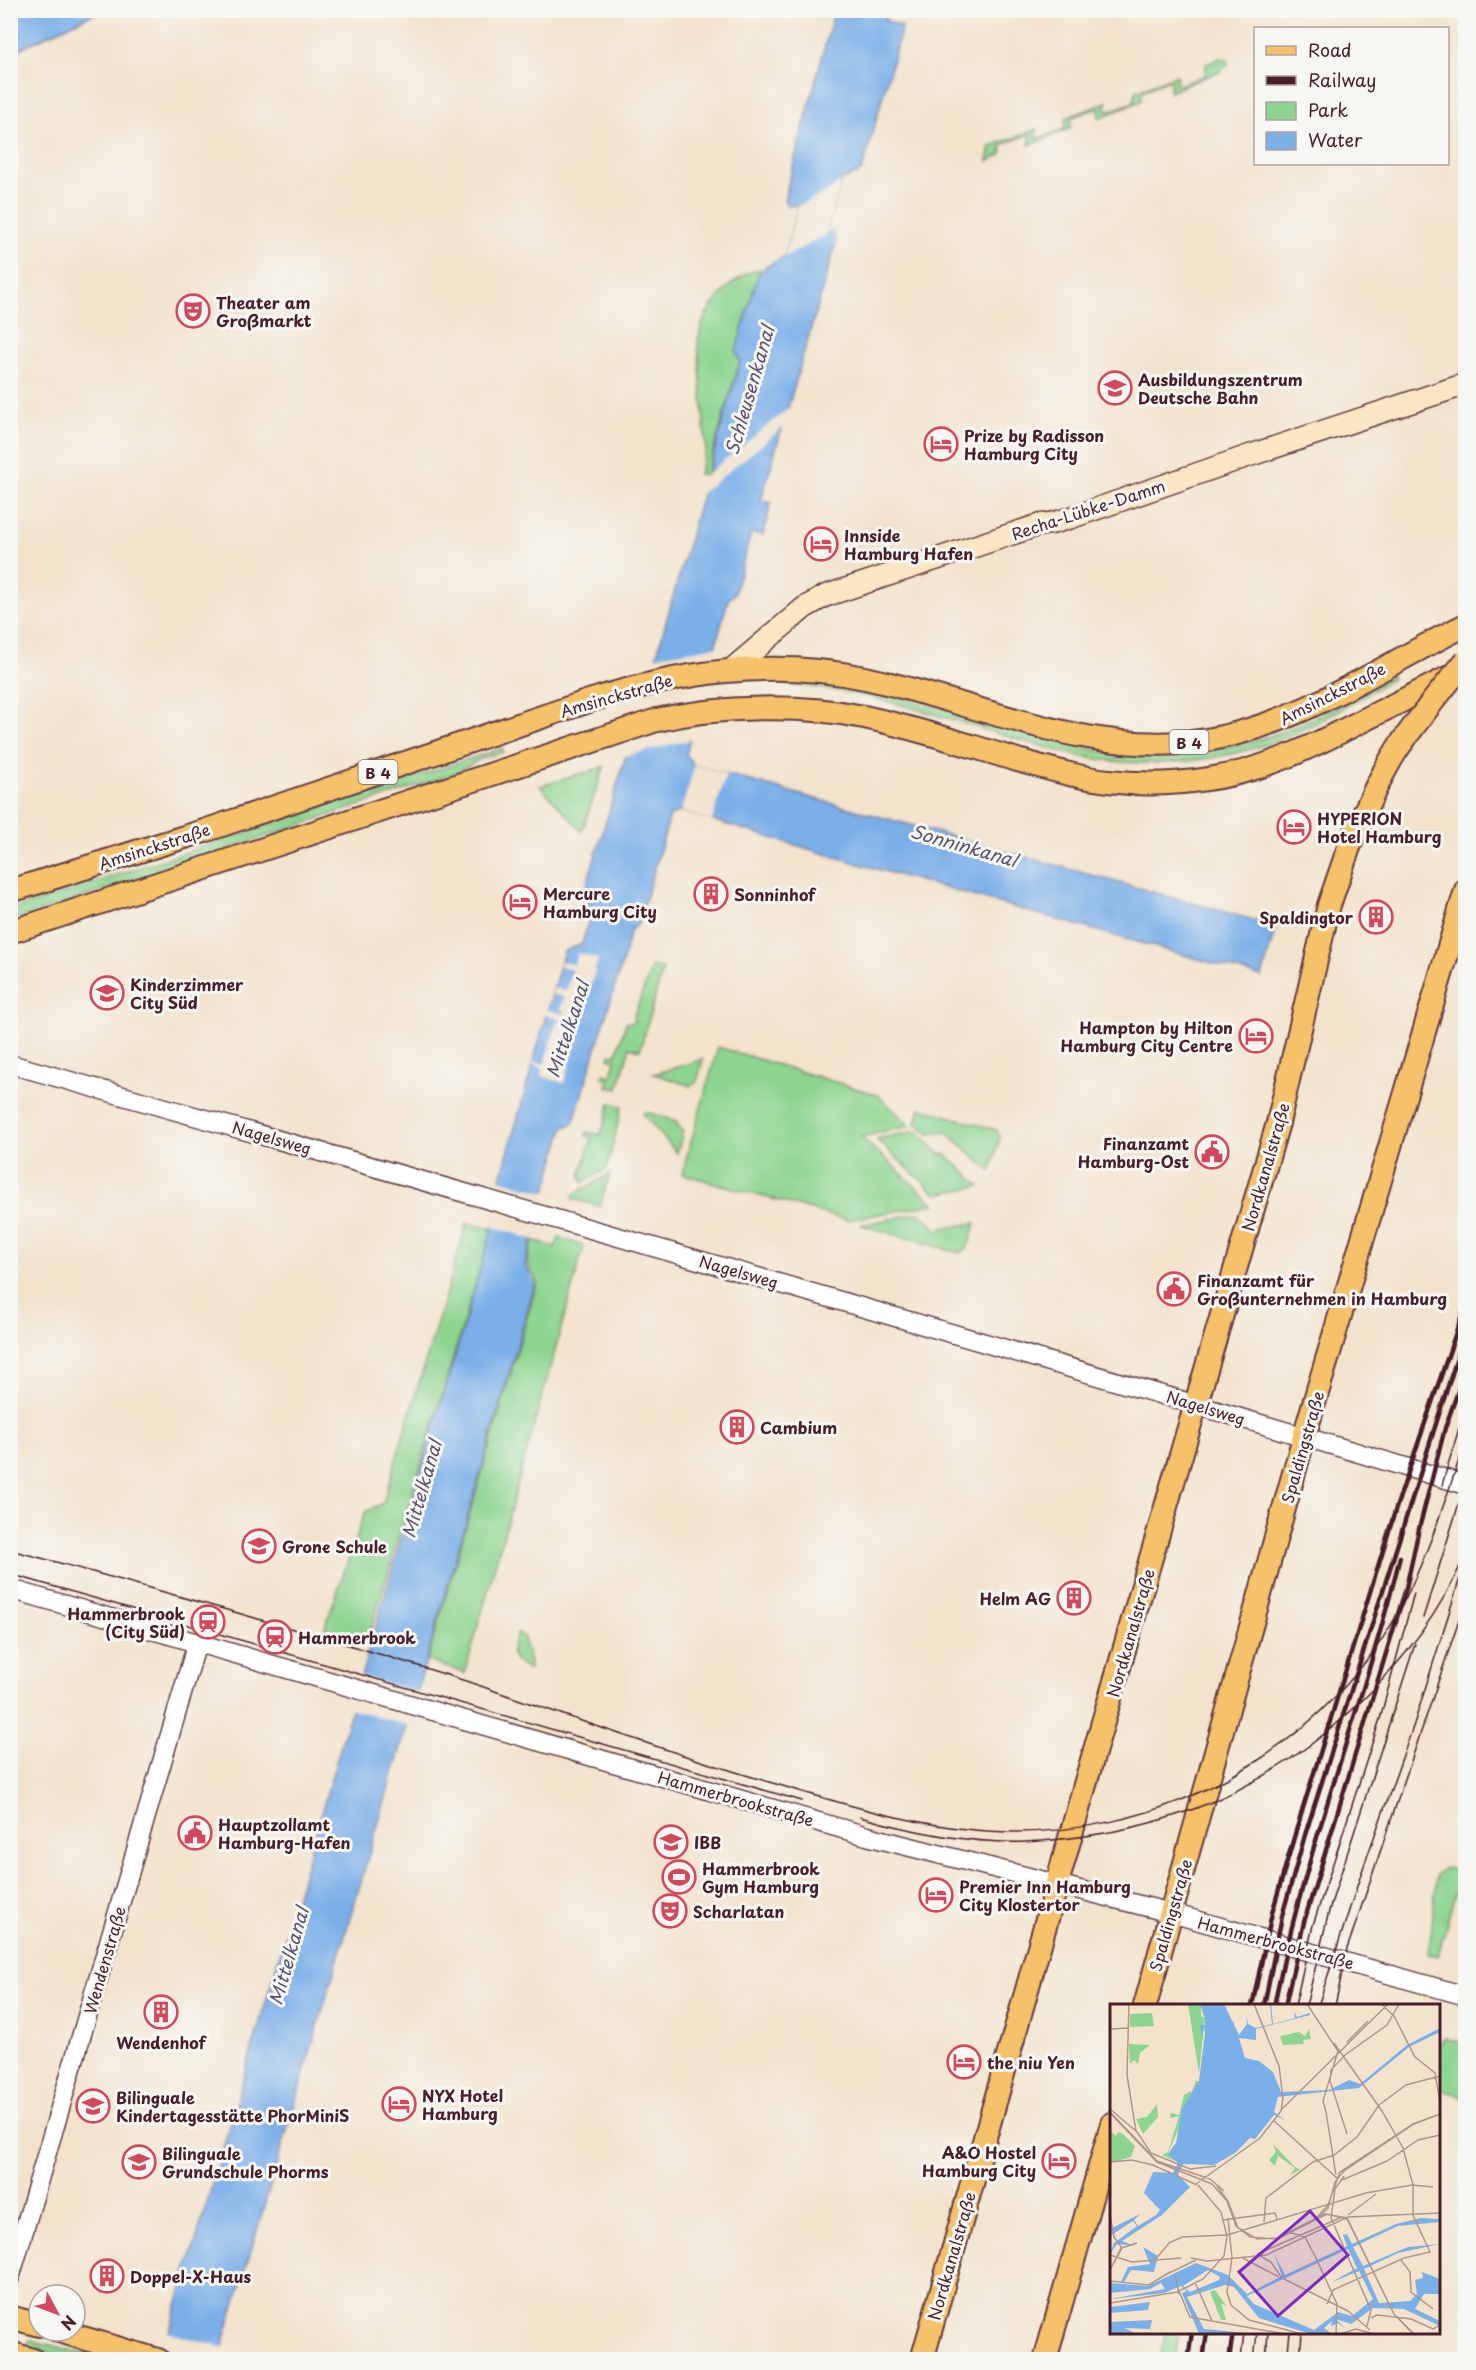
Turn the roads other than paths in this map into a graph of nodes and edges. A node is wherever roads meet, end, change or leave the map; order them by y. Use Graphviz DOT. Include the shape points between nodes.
graph roads {
  1 [pos="1466,384"];
  2 [pos="1466,625"];
  3 [pos="1466,661"];
  4 [pos="1466,669"];
  5 [pos="724,670"];
  6 [pos="1466,890"];
  7 [pos="10,891"];
  8 [pos="10,932"];
  9 [pos="10,1064"];
  10 [pos="1197,1405"];
  11 [pos="1304,1437"];
  12 [pos="1466,1485"];
  13 [pos="10,1588"];
  14 [pos="197,1643"];
  15 [pos="1058,1883"];
  16 [pos="1171,1913"];
  17 [pos="1466,1996"];
  18 [pos="1146,2004"];
  19 [pos="1110,2131"];
  20 [pos="10,2278"];
  21 [pos="10,2317"];
  22 [pos="27,2322"];
  23 [pos="87,2339"];
  24 [pos="10,2353"];
  25 [pos="33,2360"];
  26 [pos="158,2360"];
  27 [pos="922,2360"];
  28 [pos="1045,2360"];
  1 -- 5 [label="main road, Recha-Lübke-Damm" via="825,596"];
  2 -- 5 [label="main road, Amsinckstraße / B 4" via="1280,721 1225,737 1175,743 1082,736 855,676 809,669"];
  3 -- 10 [label="main road, Nordkanalstraße, bridge" via="1397,750 1349,847 1329,905 1278,1123"];
  4 -- 8 [label="main road, B 4" via="1291,757 1208,779 1151,783 1067,774 863,717 775,708 679,715"];
  5 -- 7 [label="main road, Amsinckstraße / B 4" via="645,684 204,831"];
  6 -- 11 [label="main road, Spaldingstraße"];
  9 -- 10 [label="street, Nagelsweg" via="282,1139"];
  10 -- 11 [label="street, Nagelsweg"];
  10 -- 15 [label="main road, Nordkanalstraße"];
  11 -- 12 [label="street, Nagelsweg"];
  11 -- 16 [label="main road, Spaldingstraße"];
  13 -- 14 [label="street, Hammerbrookstraße"];
  14 -- 15 [label="street, Hammerbrookstraße" via="867,1836"];
  14 -- 20 [label="street, Wendenstraße"];
  15 -- 16 [label="street, Hammerbrookstraße"];
  15 -- 27 [label="main road, Nordkanalstraße"];
  16 -- 17 [label="street, Hammerbrookstraße"];
  16 -- 18 [label="main road, Spaldingstraße"];
  19 -- 28 [label="main road"];
  21 -- 22 [label="main road"];
  23 -- 26 [label="main road"];
  24 -- 25 [label="main road"];
}
